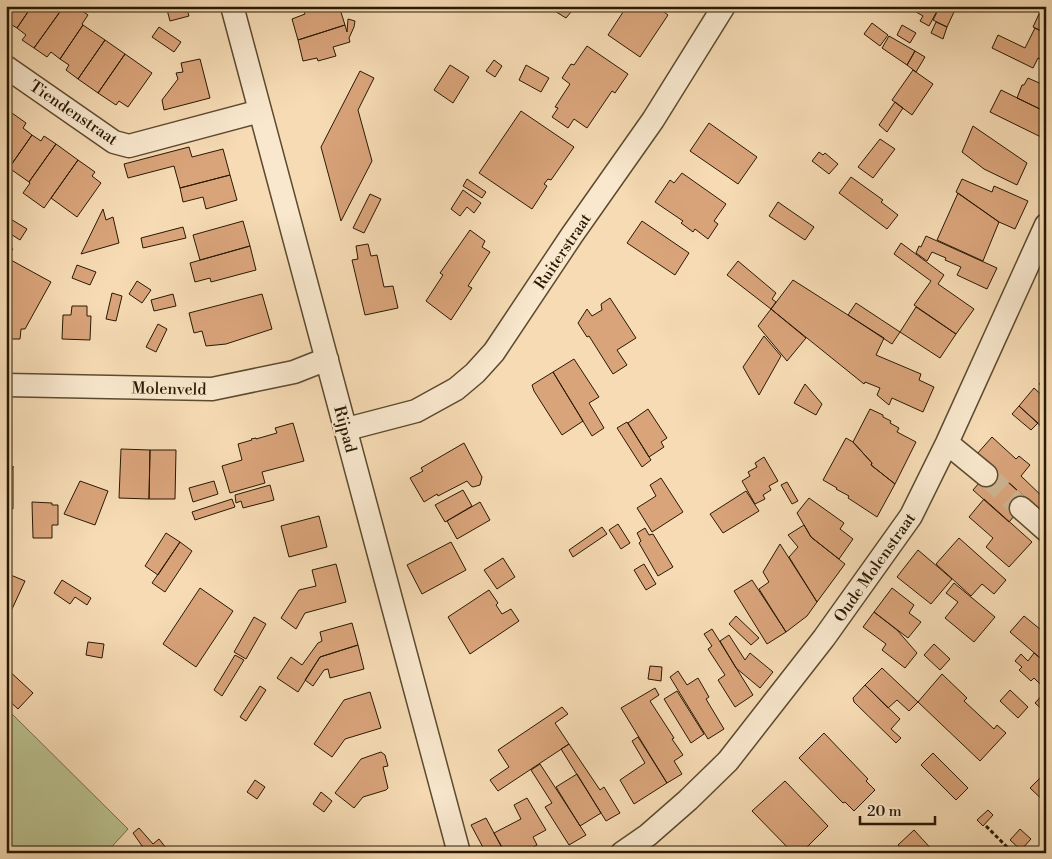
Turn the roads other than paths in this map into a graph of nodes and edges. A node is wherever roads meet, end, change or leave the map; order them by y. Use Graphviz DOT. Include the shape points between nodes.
graph roads {
  1 [pos="232,6"];
  2 [pos="724,6"];
  3 [pos="6,67"];
  4 [pos="260,111"];
  5 [pos="1046,225"];
  6 [pos="327,359"];
  7 [pos="6,385"];
  8 [pos="346,429"];
  9 [pos="948,442"];
  10 [pos="986,475"];
  11 [pos="1021,508"];
  12 [pos="1046,530"];
  13 [pos="459,853"];
  14 [pos="622,853"];
  1 -- 4 [label="street, Rijpad"];
  2 -- 8 [label="street, Ruiterstraat" via="653,120 488,359 456,388 422,408"];
  3 -- 4 [label="street, Tiendenstraat" via="114,142 129,146"];
  4 -- 6 [label="street, Rijpad"];
  5 -- 9 [label="street, Oude Molenstraat"];
  6 -- 7 [label="street, Molenveld" via="294,372 212,389"];
  6 -- 8 [label="street, Rijpad"];
  8 -- 13 [label="street, Rijpad"];
  9 -- 10 [label="street"];
  9 -- 14 [label="street, Oude Molenstraat" via="911,516 762,719 728,761 688,800"];
  11 -- 12 [label="street"];
}
